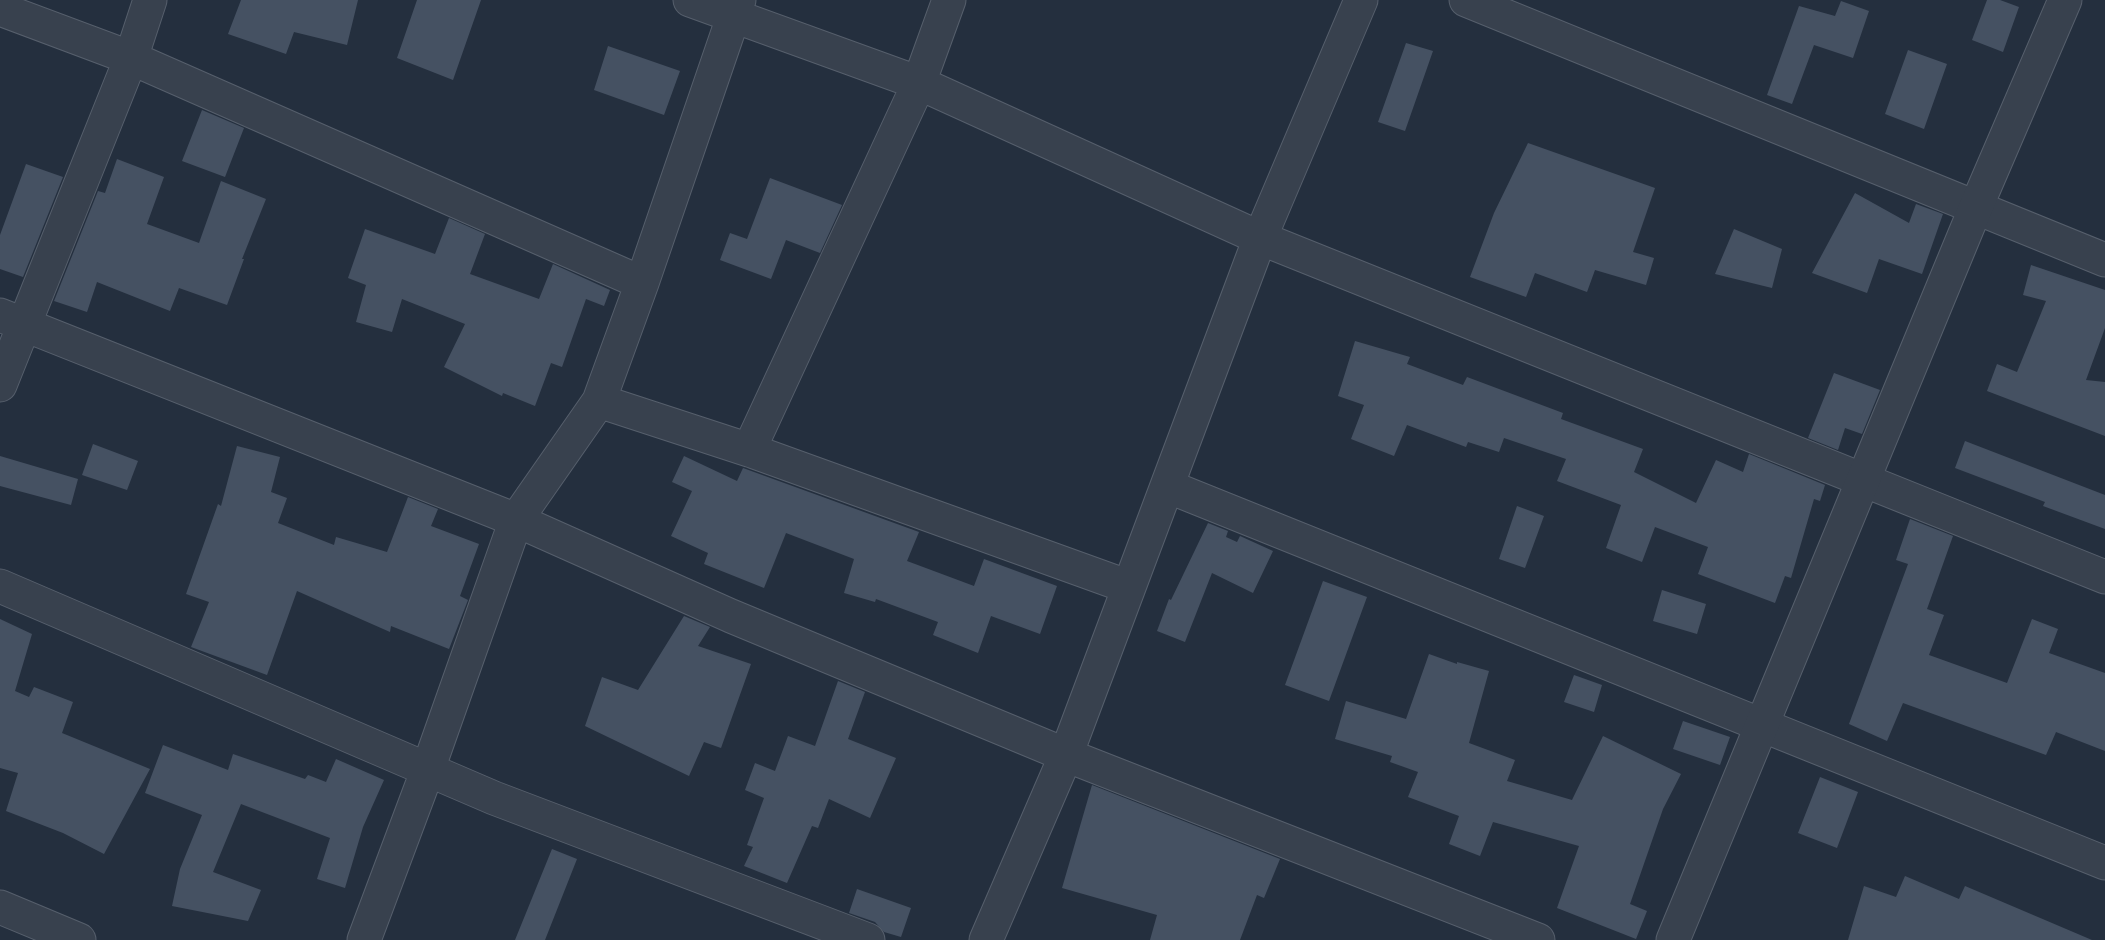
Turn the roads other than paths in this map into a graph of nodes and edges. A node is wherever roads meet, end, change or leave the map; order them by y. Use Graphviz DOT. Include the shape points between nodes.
graph roads {
  1 [pos="150,0"];
  2 [pos="690,0"];
  3 [pos="949,0"];
  4 [pos="1360,0"];
  5 [pos="1466,0"];
  6 [pos="2066,0"];
  7 [pos="736,8"];
  8 [pos="0,9"];
  9 [pos="131,58"];
  10 [pos="920,82"];
  11 [pos="1976,207"];
  12 [pos="1260,238"];
  13 [pos="2105,261"];
  14 [pos="642,283"];
  15 [pos="12,320"];
  16 [pos="0,385"];
  17 [pos="599,401"];
  18 [pos="749,450"];
  19 [pos="1862,480"];
  20 [pos="1167,486"];
  21 [pos="516,520"];
  22 [pos="2105,577"];
  23 [pos="0,586"];
  24 [pos="1129,587"];
  25 [pos="1761,725"];
  26 [pos="1066,755"];
  27 [pos="428,768"];
  28 [pos="2105,863"];
  29 [pos="0,907"];
  30 [pos="79,940"];
  31 [pos="364,940"];
  32 [pos="868,940"];
  33 [pos="986,940"];
  34 [pos="1538,940"];
  35 [pos="1673,940"];
  1 -- 9 [label="street"];
  2 -- 7 [label="street"];
  3 -- 10 [label="street"];
  4 -- 12 [label="street"];
  5 -- 11 [label="street"];
  6 -- 11 [label="street"];
  7 -- 10 [label="street"];
  7 -- 14 [label="street"];
  8 -- 9 [label="street"];
  9 -- 14 [label="street"];
  9 -- 15 [label="street"];
  10 -- 12 [label="street"];
  10 -- 18 [label="street"];
  11 -- 13 [label="street"];
  11 -- 19 [label="street"];
  12 -- 19 [label="street"];
  12 -- 20 [label="street"];
  14 -- 17 [label="street"];
  15 -- 16 [label="street"];
  15 -- 21 [label="street"];
  17 -- 18 [label="street"];
  17 -- 21 [label="street"];
  18 -- 24 [label="street"];
  19 -- 22 [label="street"];
  19 -- 25 [label="street"];
  20 -- 24 [label="street"];
  20 -- 25 [label="street"];
  21 -- 26 [label="street" via="731,616"];
  21 -- 27 [label="street"];
  23 -- 27 [label="street"];
  24 -- 26 [label="street"];
  25 -- 28 [label="street"];
  25 -- 35 [label="street"];
  26 -- 33 [label="street"];
  26 -- 34 [label="street"];
  27 -- 31 [label="street"];
  27 -- 32 [label="street" via="505,802"];
  29 -- 30 [label="street"];
}
